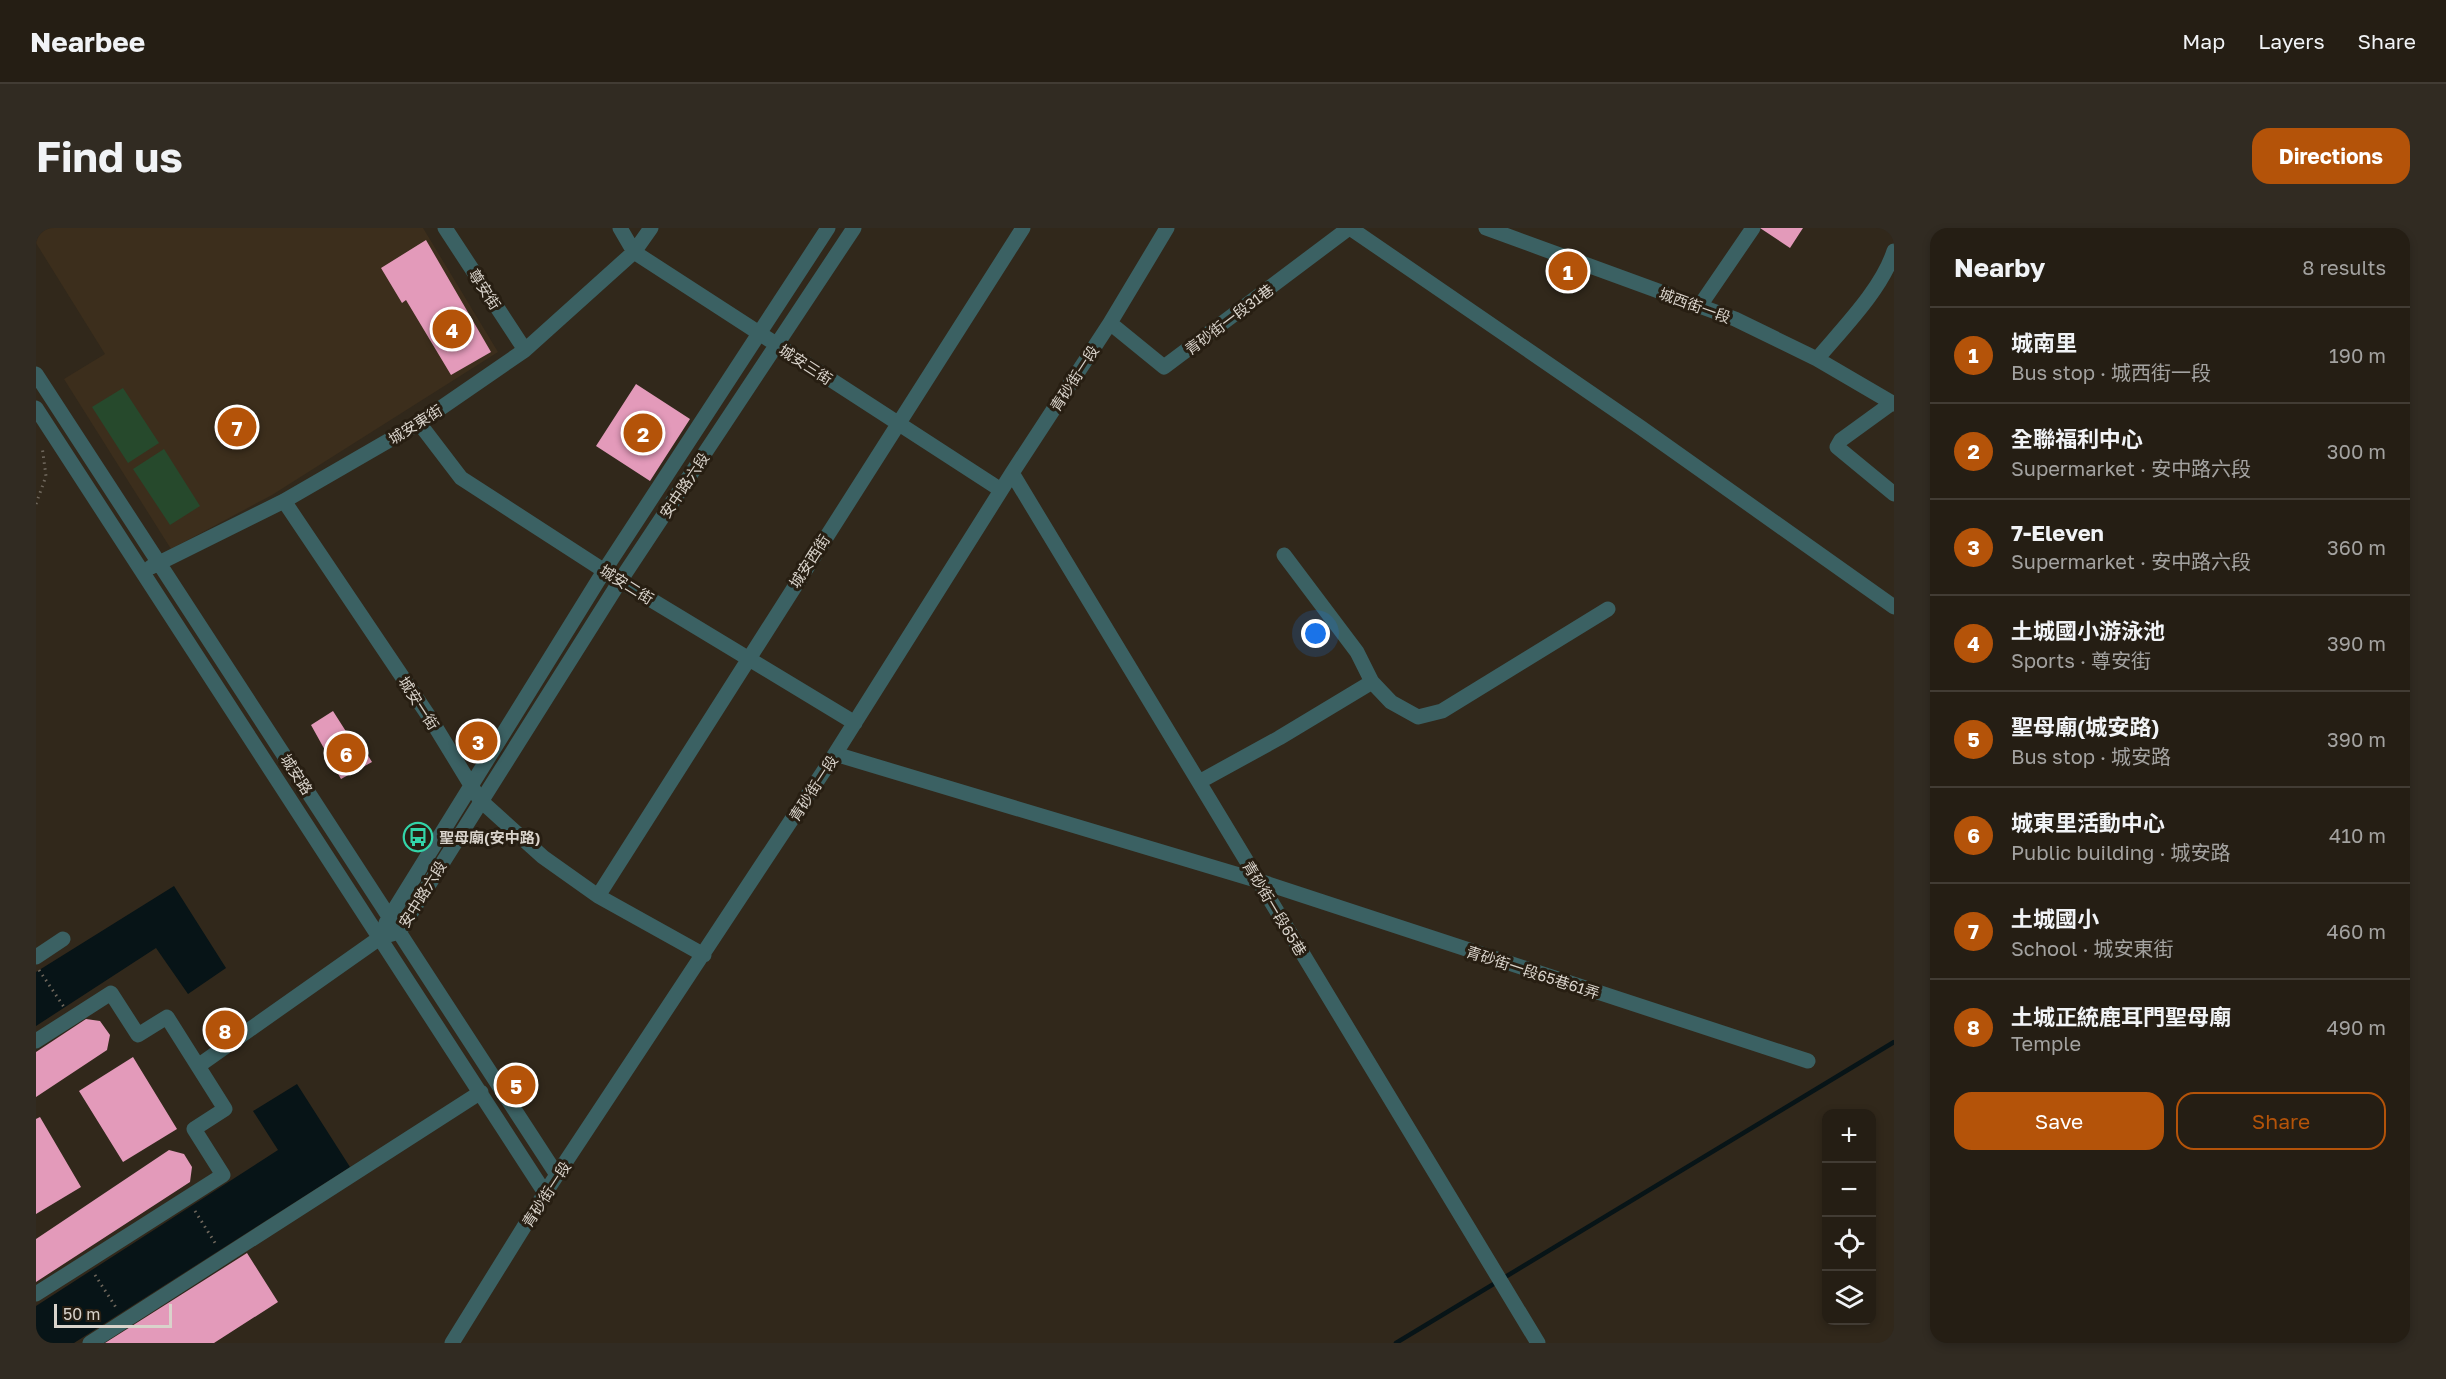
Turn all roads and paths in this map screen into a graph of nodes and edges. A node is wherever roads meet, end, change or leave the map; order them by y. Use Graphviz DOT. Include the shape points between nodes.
graph roads {
  1 [pos="445,228"];
  2 [pos="620,228"];
  3 [pos="651,228"];
  4 [pos="828,228"];
  5 [pos="854,228"];
  6 [pos="1023,228"];
  7 [pos="1167,228"];
  8 [pos="1350,228"];
  9 [pos="1486,228"];
  10 [pos="1753,228"];
  11 [pos="634,252"];
  12 [pos="1893,260"];
  13 [pos="1699,307"];
  14 [pos="1110,323"];
  15 [pos="758,334"];
  16 [pos="776,345"];
  17 [pos="525,350"];
  18 [pos="1817,359"];
  19 [pos="36,374"];
  20 [pos="1893,403"];
  21 [pos="36,408"];
  22 [pos="419,423"];
  23 [pos="898,424"];
  24 [pos="42,444"];
  25 [pos="1012,473"];
  26 [pos="1001,490"];
  27 [pos="1894,494"];
  28 [pos="284,501"];
  29 [pos="36,504"];
  30 [pos="1284,555"];
  31 [pos="160,563"];
  32 [pos="143,571"];
  33 [pos="604,571"];
  34 [pos="620,581"];
  35 [pos="1894,607"];
  36 [pos="1608,609"];
  37 [pos="747,658"];
  38 [pos="1372,682"];
  39 [pos="855,723"];
  40 [pos="836,754"];
  41 [pos="1199,782"];
  42 [pos="470,783"];
  43 [pos="480,800"];
  44 [pos="1259,881"];
  45 [pos="598,896"];
  46 [pos="388,915"];
  47 [pos="399,932"];
  48 [pos="381,937"];
  49 [pos="63,939"];
  50 [pos="704,956"];
  51 [pos="36,957"];
  52 [pos="36,965"];
  53 [pos="72,1018"];
  54 [pos="36,1041"];
  55 [pos="1808,1061"];
  56 [pos="198,1066"];
  57 [pos="481,1092"];
  58 [pos="557,1175"];
  59 [pos="545,1193"];
  60 [pos="187,1198"];
  61 [pos="224,1257"];
  62 [pos="86,1262"];
  63 [pos="36,1294"];
  64 [pos="125,1321"];
  65 [pos="90,1343"];
  66 [pos="452,1343"];
  67 [pos="1538,1343"];
  1 -- 17 [label="street, 尊安街"];
  2 -- 11 [label="street, 城安三街"];
  3 -- 11 [label="street, 城安東街"];
  4 -- 15 [label="street, 安中路六段"];
  5 -- 16 [label="street, 安中路六段"];
  6 -- 23 [label="street, 城安西街"];
  7 -- 14 [label="street, 青砂街一段"];
  8 -- 14 [label="street, 青砂街一段31巷" via="1164,367"];
  8 -- 35 [label="street"];
  9 -- 13 [label="street, 城西街一段"];
  10 -- 13 [label="street"];
  11 -- 15 [label="street, 城安三街"];
  11 -- 17 [label="street, 城安東街"];
  12 -- 18 [label="street" via="1855,315"];
  13 -- 18 [label="street, 城西街一段"];
  14 -- 25 [label="street, 青砂街一段"];
  15 -- 16 [label="street, 城安三街"];
  15 -- 33 [label="street, 安中路六段"];
  16 -- 23 [label="street, 城安三街"];
  16 -- 34 [label="street, 安中路六段"];
  17 -- 22 [label="street, 城安東街"];
  18 -- 20 [label="street, 城西街一段"];
  19 -- 31 [label="street, 城安路"];
  20 -- 27 [label="street" via="1841,440 1837,447"];
  21 -- 32 [label="street, 城安路"];
  22 -- 28 [label="street, 城安東街"];
  22 -- 33 [label="street, 城安二街" via="461,478"];
  23 -- 26 [label="street, 城安三街"];
  23 -- 37 [label="street, 城安西街"];
  24 -- 29 [label="path" via="46,476"];
  25 -- 26 [label="street, 青砂街一段"];
  25 -- 41 [label="street, 青砂街一段65巷"];
  26 -- 39 [label="street, 青砂街一段"];
  28 -- 31 [label="street, 城安東街"];
  28 -- 42 [label="street, 城安一街"];
  30 -- 38 [label="street" via="1357,652"];
  31 -- 32 [label="street, 城安東街"];
  31 -- 46 [label="street, 城安路"];
  32 -- 48 [label="street, 城安路"];
  33 -- 34 [label="street, 城安二街"];
  33 -- 42 [label="street, 安中路六段"];
  34 -- 37 [label="street, 城安二街"];
  34 -- 43 [label="street, 安中路六段"];
  36 -- 38 [label="street" via="1442,711 1418,717 1391,702"];
  37 -- 39 [label="street, 城安二街"];
  37 -- 45 [label="street, 城安西街"];
  38 -- 41 [label="street"];
  39 -- 40 [label="street, 青砂街一段"];
  40 -- 44 [label="street, 青砂街一段65巷61弄"];
  40 -- 50 [label="street, 青砂街一段"];
  41 -- 44 [label="street, 青砂街一段65巷"];
  42 -- 43 [label="street, 城安一街"];
  42 -- 46 [label="street, 安中路六段"];
  43 -- 45 [label="street, 城安一街" via="543,857"];
  43 -- 47 [label="street, 安中路六段"];
  44 -- 55 [label="street, 青砂街一段65巷61弄"];
  44 -- 67 [label="street, 青砂街一段65巷"];
  45 -- 50 [label="street, 城安一街"];
  46 -- 47 [label="street, 城安路"];
  46 -- 48 [label="street, 安中路六段"];
  47 -- 48 [label="street, 安中路六段"];
  47 -- 58 [label="street, 城安路"];
  48 -- 56 [label="street"];
  48 -- 57 [label="street, 城安路"];
  49 -- 51 [label="street"];
  50 -- 58 [label="street, 青砂街一段"];
  52 -- 53 [label="path"];
  53 -- 54 [label="street"];
  53 -- 56 [label="street" via="111,993 138,1035 167,1017"];
  56 -- 60 [label="street" via="225,1109 194,1129 223,1175"];
  57 -- 59 [label="street, 城安路"];
  57 -- 61 [label="street"];
  58 -- 59 [label="street, 青砂街一段"];
  59 -- 66 [label="street, 青砂街一段"];
  60 -- 61 [label="path"];
  60 -- 62 [label="street"];
  61 -- 64 [label="street"];
  62 -- 63 [label="street"];
  62 -- 64 [label="path"];
  64 -- 65 [label="street"];
}
